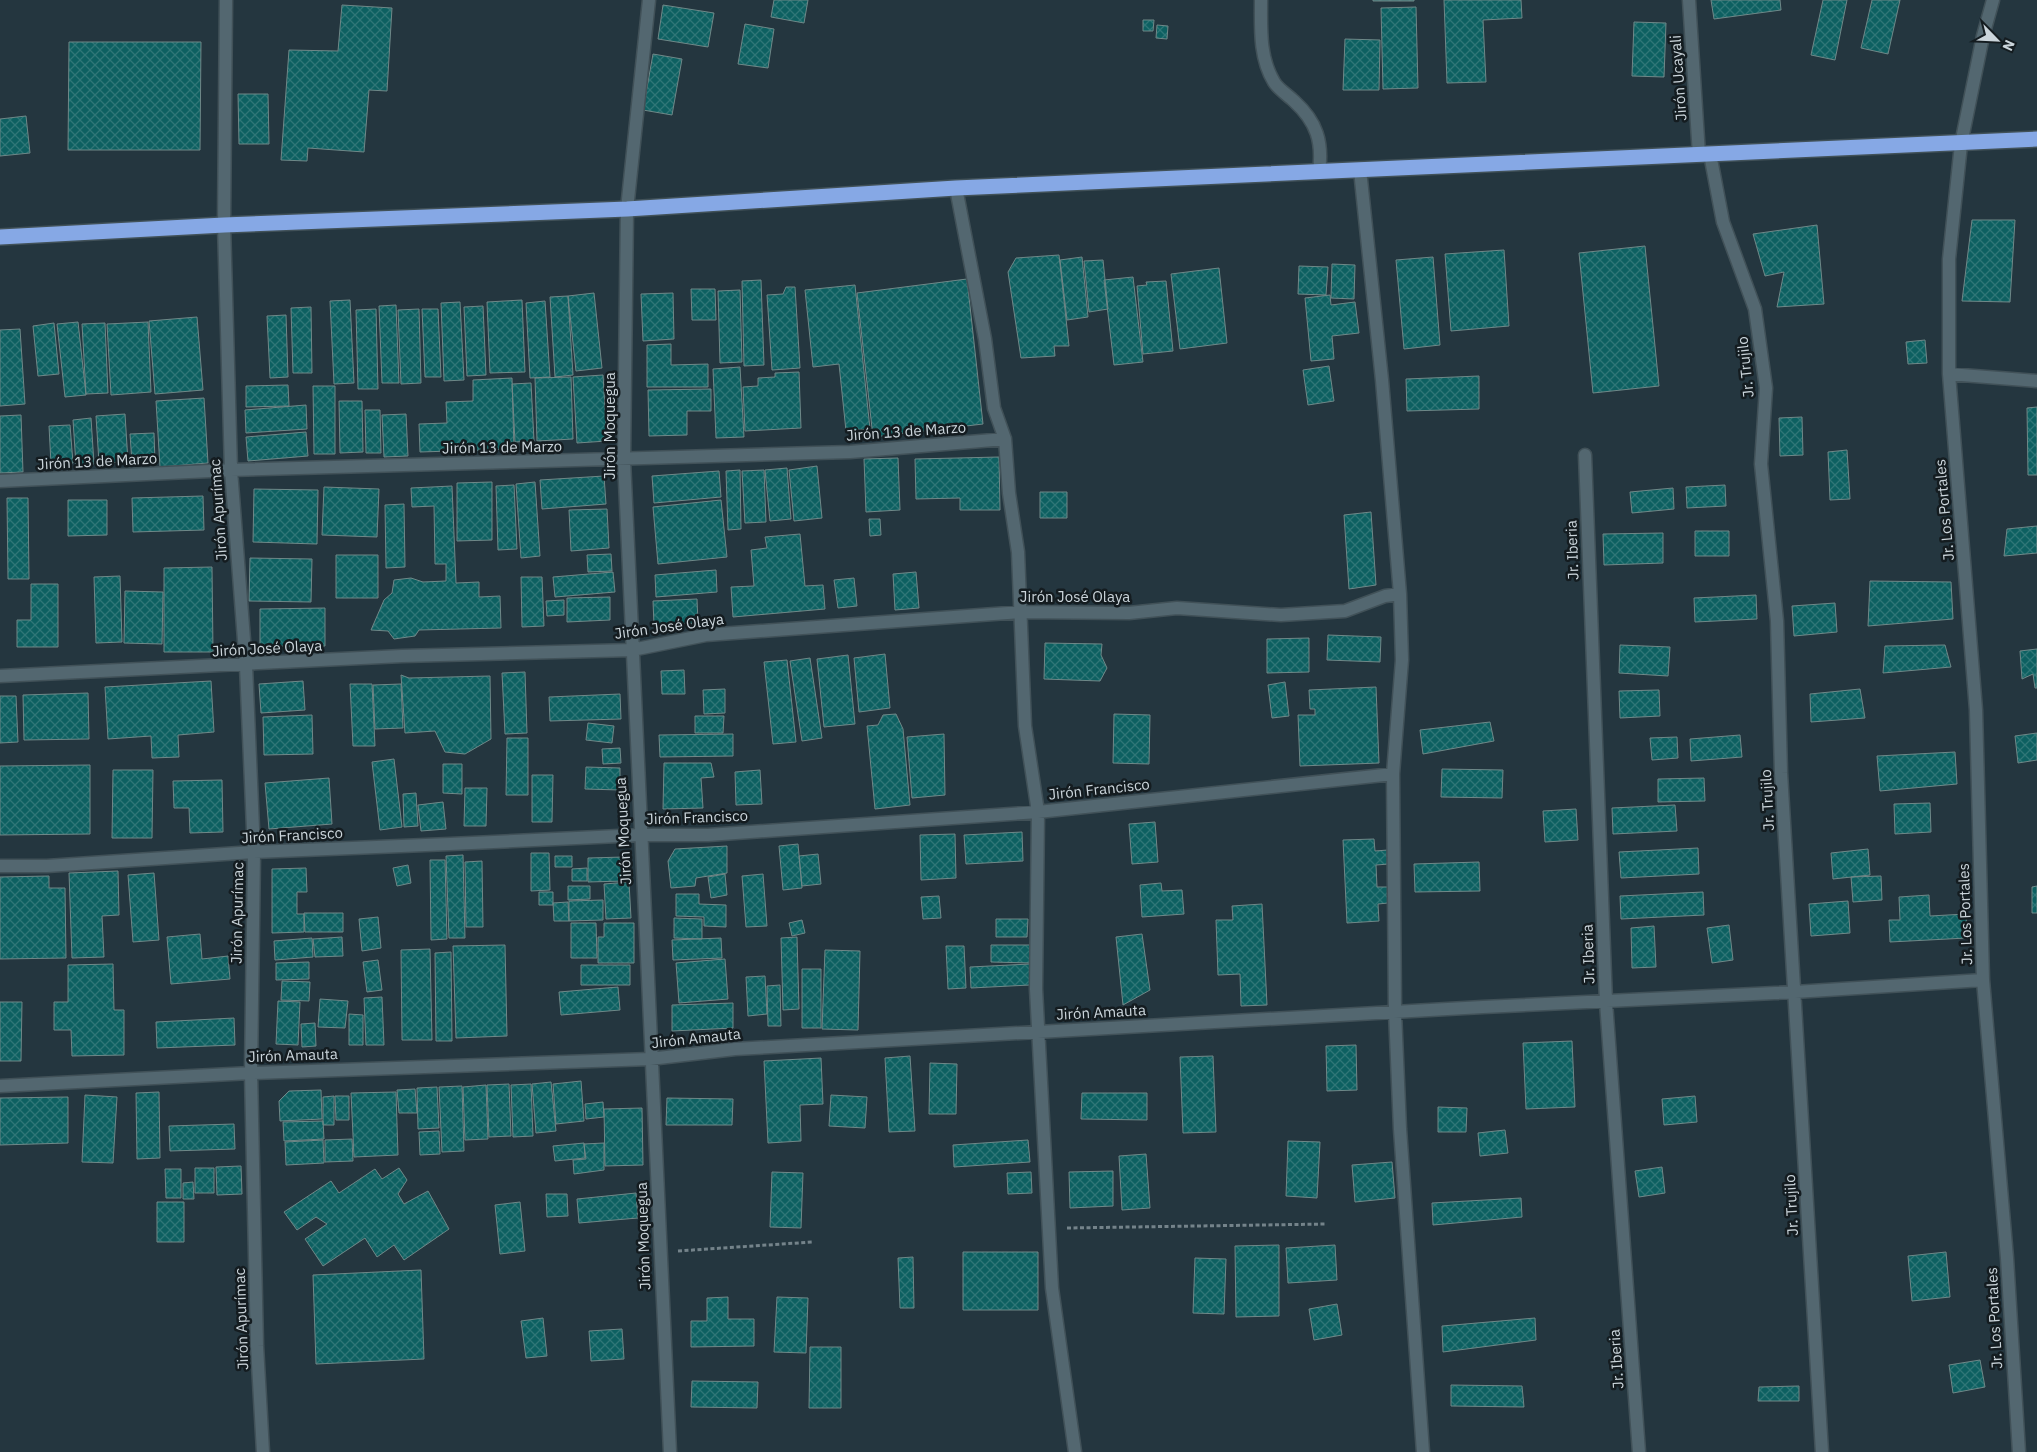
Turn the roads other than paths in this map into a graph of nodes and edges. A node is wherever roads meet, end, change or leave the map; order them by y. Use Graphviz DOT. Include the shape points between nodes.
graph roads {
  1 [pos="226,0"];
  2 [pos="648,0"];
  3 [pos="1261,0"];
  4 [pos="1689,0"];
  5 [pos="1993,0"];
  6 [pos="2037,139"];
  7 [pos="1962,144"];
  8 [pos="1704,155"];
  9 [pos="1360,170"];
  10 [pos="1319,172"];
  11 [pos="956,188"];
  12 [pos="627,209"];
  13 [pos="224,225"];
  14 [pos="0,237"];
  15 [pos="1949,374"];
  16 [pos="2037,381"];
  17 [pos="1005,440"];
  18 [pos="1585,454"];
  19 [pos="624,460"];
  20 [pos="231,470"];
  21 [pos="0,481"];
  22 [pos="1400,594"];
  23 [pos="1020,612"];
  24 [pos="632,650"];
  25 [pos="246,666"];
  26 [pos="0,676"];
  27 [pos="1393,774"];
  28 [pos="1038,812"];
  29 [pos="640,835"];
  30 [pos="254,852"];
  31 [pos="0,866"];
  32 [pos="1983,980"];
  33 [pos="1795,992"];
  34 [pos="1606,1002"];
  35 [pos="1395,1012"];
  36 [pos="1038,1032"];
  37 [pos="650,1059"];
  38 [pos="251,1073"];
  39 [pos="0,1086"];
  40 [pos="263,1452"];
  41 [pos="670,1452"];
  42 [pos="1075,1452"];
  43 [pos="1423,1452"];
  44 [pos="1639,1452"];
  45 [pos="1822,1452"];
  46 [pos="2019,1452"];
  1 -- 13 [label="street, Jirón Apurímac"];
  2 -- 12 [label="street, Jirón Moquegua"];
  3 -- 10 [label="street" via="1263,52 1274,83 1300,106 1315,127 1322,151"];
  4 -- 8 [label="street, Jirón Ucayali"];
  5 -- 7 [label="street, Jr. Los Portales"];
  6 -- 7 [label="highway"];
  7 -- 8 [label="highway"];
  7 -- 15 [label="street, Jr. Los Portales" via="1949,259"];
  8 -- 9 [label="highway"];
  8 -- 33 [label="street, Jr. Trujilo" via="1723,222 1755,309 1766,388 1761,464 1777,621"];
  9 -- 10 [label="highway"];
  9 -- 22 [label="street"];
  10 -- 11 [label="highway"];
  11 -- 12 [label="highway"];
  11 -- 17 [label="street" via="985,340 994,408"];
  12 -- 13 [label="highway"];
  12 -- 19 [label="street, Jirón Moquegua"];
  13 -- 14 [label="highway"];
  13 -- 20 [label="street, Jirón Apurímac"];
  15 -- 16 [label="street"];
  15 -- 32 [label="street, Jr. Los Portales" via="1976,710"];
  17 -- 19 [label="street, Jirón 13 de Marzo" via="850,452"];
  17 -- 23 [label="street" via="1018,552"];
  18 -- 34 [label="street, Jr. Iberia"];
  19 -- 20 [label="street, Jirón 13 de Marzo"];
  19 -- 24 [label="street, Jirón Moquegua"];
  20 -- 21 [label="street, Jirón 13 de Marzo"];
  20 -- 25 [label="street, Jirón Apurímac"];
  22 -- 23 [label="street, Jirón José Olaya" via="1385,596 1345,611 1280,615 1177,608 1129,613"];
  22 -- 27 [label="street" via="1402,660"];
  23 -- 24 [label="street, Jirón José Olaya" via="706,635"];
  23 -- 28 [label="street" via="1025,726"];
  24 -- 25 [label="street, Jirón José Olaya" via="402,656"];
  24 -- 29 [label="street, Jirón Moquegua"];
  25 -- 26 [label="street, Jirón José Olaya"];
  25 -- 30 [label="street, Jirón Apurímac"];
  27 -- 28 [label="street, Jirón Francisco"];
  27 -- 35 [label="street"];
  28 -- 29 [label="street, Jirón Francisco" via="708,835"];
  28 -- 36 [label="street"];
  29 -- 30 [label="street, Jirón Francisco"];
  29 -- 37 [label="street, Jirón Moquegua"];
  30 -- 31 [label="street, Jirón Francisco" via="47,866"];
  30 -- 38 [label="street, Jirón Apurímac"];
  32 -- 33 [label="street, Jirón Amauta"];
  32 -- 46 [label="street, Jr. Los Portales" via="2007,1258"];
  33 -- 34 [label="street, Jirón Amauta"];
  33 -- 45 [label="street, Jr. Trujilo"];
  34 -- 35 [label="street, Jirón Amauta"];
  34 -- 44 [label="street, Jr. Iberia"];
  35 -- 36 [label="street, Jirón Amauta"];
  35 -- 43 [label="street"];
  36 -- 37 [label="street, Jirón Amauta" via="735,1049"];
  36 -- 42 [label="street" via="1052,1288"];
  37 -- 38 [label="street, Jirón Amauta"];
  37 -- 41 [label="street, Jirón Moquegua"];
  38 -- 39 [label="street, Jirón Amauta"];
  38 -- 40 [label="street, Jirón Apurímac" via="257,1346"];
}
